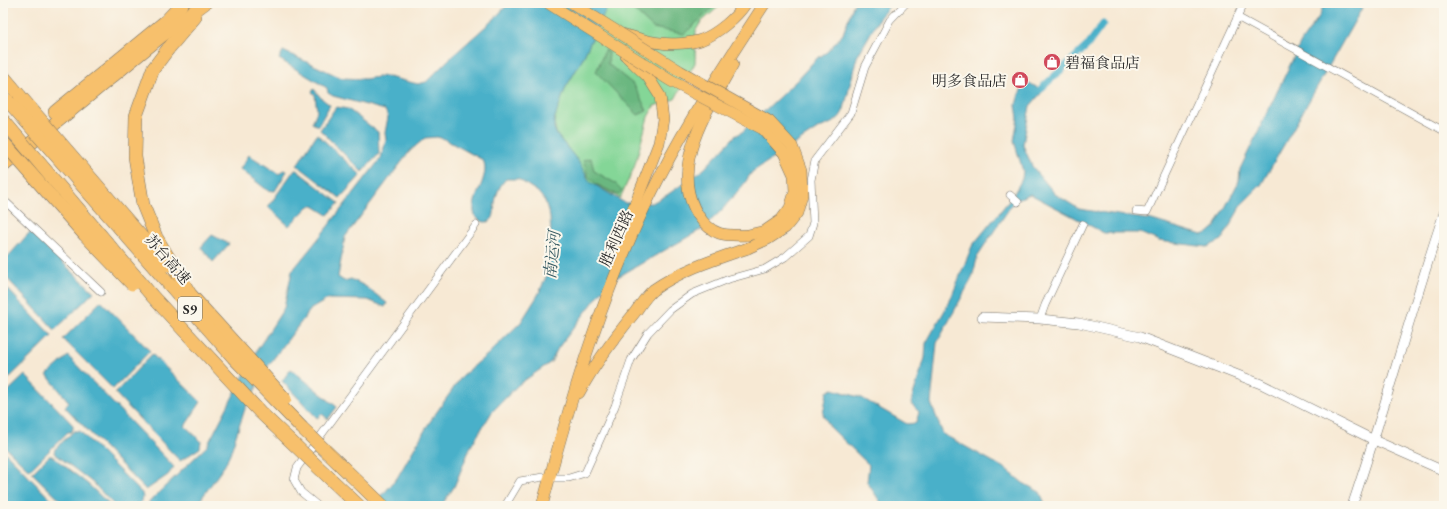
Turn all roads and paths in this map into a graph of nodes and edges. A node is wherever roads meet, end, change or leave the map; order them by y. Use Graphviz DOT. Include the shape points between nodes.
graph roads {
  1 [pos="183,3"];
  2 [pos="206,3"];
  3 [pos="548,3"];
  4 [pos="572,3"];
  5 [pos="756,3"];
  6 [pos="765,3"];
  7 [pos="906,3"];
  8 [pos="1244,3"];
  9 [pos="744,7"];
  10 [pos="1237,17"];
  11 [pos="620,33"];
  12 [pos="612,43"];
  13 [pos="3,76"];
  14 [pos="11,98"];
  15 [pos="3,120"];
  16 [pos="1444,131"];
  17 [pos="3,142"];
  18 [pos="3,156"];
  19 [pos="3,166"];
  20 [pos="1010,195"];
  21 [pos="1018,202"];
  22 [pos="3,204"];
  23 [pos="1136,211"];
  24 [pos="1444,213"];
  25 [pos="476,224"];
  26 [pos="1083,224"];
  27 [pos="617,250"];
  28 [pos="101,292"];
  29 [pos="190,294"];
  30 [pos="982,317"];
  31 [pos="1040,319"];
  32 [pos="260,412"];
  33 [pos="565,420"];
  34 [pos="1374,440"];
  35 [pos="1444,471"];
  36 [pos="546,477"];
  37 [pos="381,504"];
  38 [pos="318,506"];
  39 [pos="359,506"];
  40 [pos="505,506"];
  41 [pos="535,506"];
  42 [pos="542,506"];
  43 [pos="1352,506"];
  1 -- 18 [label="highway" via="166,21"];
  2 -- 19 [label="highway" via="170,29"];
  2 -- 29 [label="highway, bridge" via="153,69 136,116 135,157 143,204 156,237"];
  3 -- 12 [label="main road, bridge"];
  4 -- 11 [label="main road, bridge"];
  5 -- 27 [label="main road, 胜利西路" via="691,104 653,174"];
  6 -- 12 [label="main road, bridge" via="696,134 688,167 688,189 694,209 703,222 717,234 734,236 765,231 781,220 790,208 796,192 794,175 784,153 763,129 671,81"];
  6 -- 33 [label="main road, 胜利西路" via="697,109 659,177 624,252 594,330"];
  7 -- 36 [label="street" via="890,20 865,67 851,113 816,160 811,180 813,223 809,236 785,257 765,268 692,294 670,310 648,333 631,360 615,406 585,473 569,478"];
  8 -- 10 [label="street"];
  9 -- 11 [label="main road" via="724,26 701,40 662,43"];
  10 -- 16 [label="street"];
  10 -- 23 [label="street" via="1147,212"];
  11 -- 33 [label="main road, bridge" via="680,71 769,121 792,146 801,170 802,195 797,213 785,228 768,239 681,274 652,290 588,376"];
  12 -- 27 [label="main road, bridge" via="648,76 660,96 663,119 659,142"];
  13 -- 14 [label="highway"];
  14 -- 29 [label="highway, bridge"];
  14 -- 37 [label="highway, 苏台高速 / S9, bridge" via="233,357"];
  15 -- 32 [label="highway, S9, bridge" via="153,297"];
  17 -- 32 [label="highway, bridge" via="85,235"];
  20 -- 21 [label="street"];
  22 -- 28 [label="street" via="7,204"];
  24 -- 34 [label="street"];
  25 -- 38 [label="street" via="297,468 294,480 301,492"];
  26 -- 31 [label="street"];
  27 -- 36 [label="main road, 胜利西路" via="587,329 558,418"];
  29 -- 37 [label="highway, bridge"];
  30 -- 31 [label="street"];
  31 -- 34 [label="street" via="1079,323 1140,337 1261,384"];
  32 -- 39 [label="highway, S9, bridge"];
  33 -- 36 [label="main road, 胜利西路"];
  34 -- 35 [label="street"];
  34 -- 43 [label="street"];
  36 -- 40 [label="street" via="520,482"];
  36 -- 41 [label="main road, 胜利西路"];
  36 -- 42 [label="main road, 胜利西路"];
}
